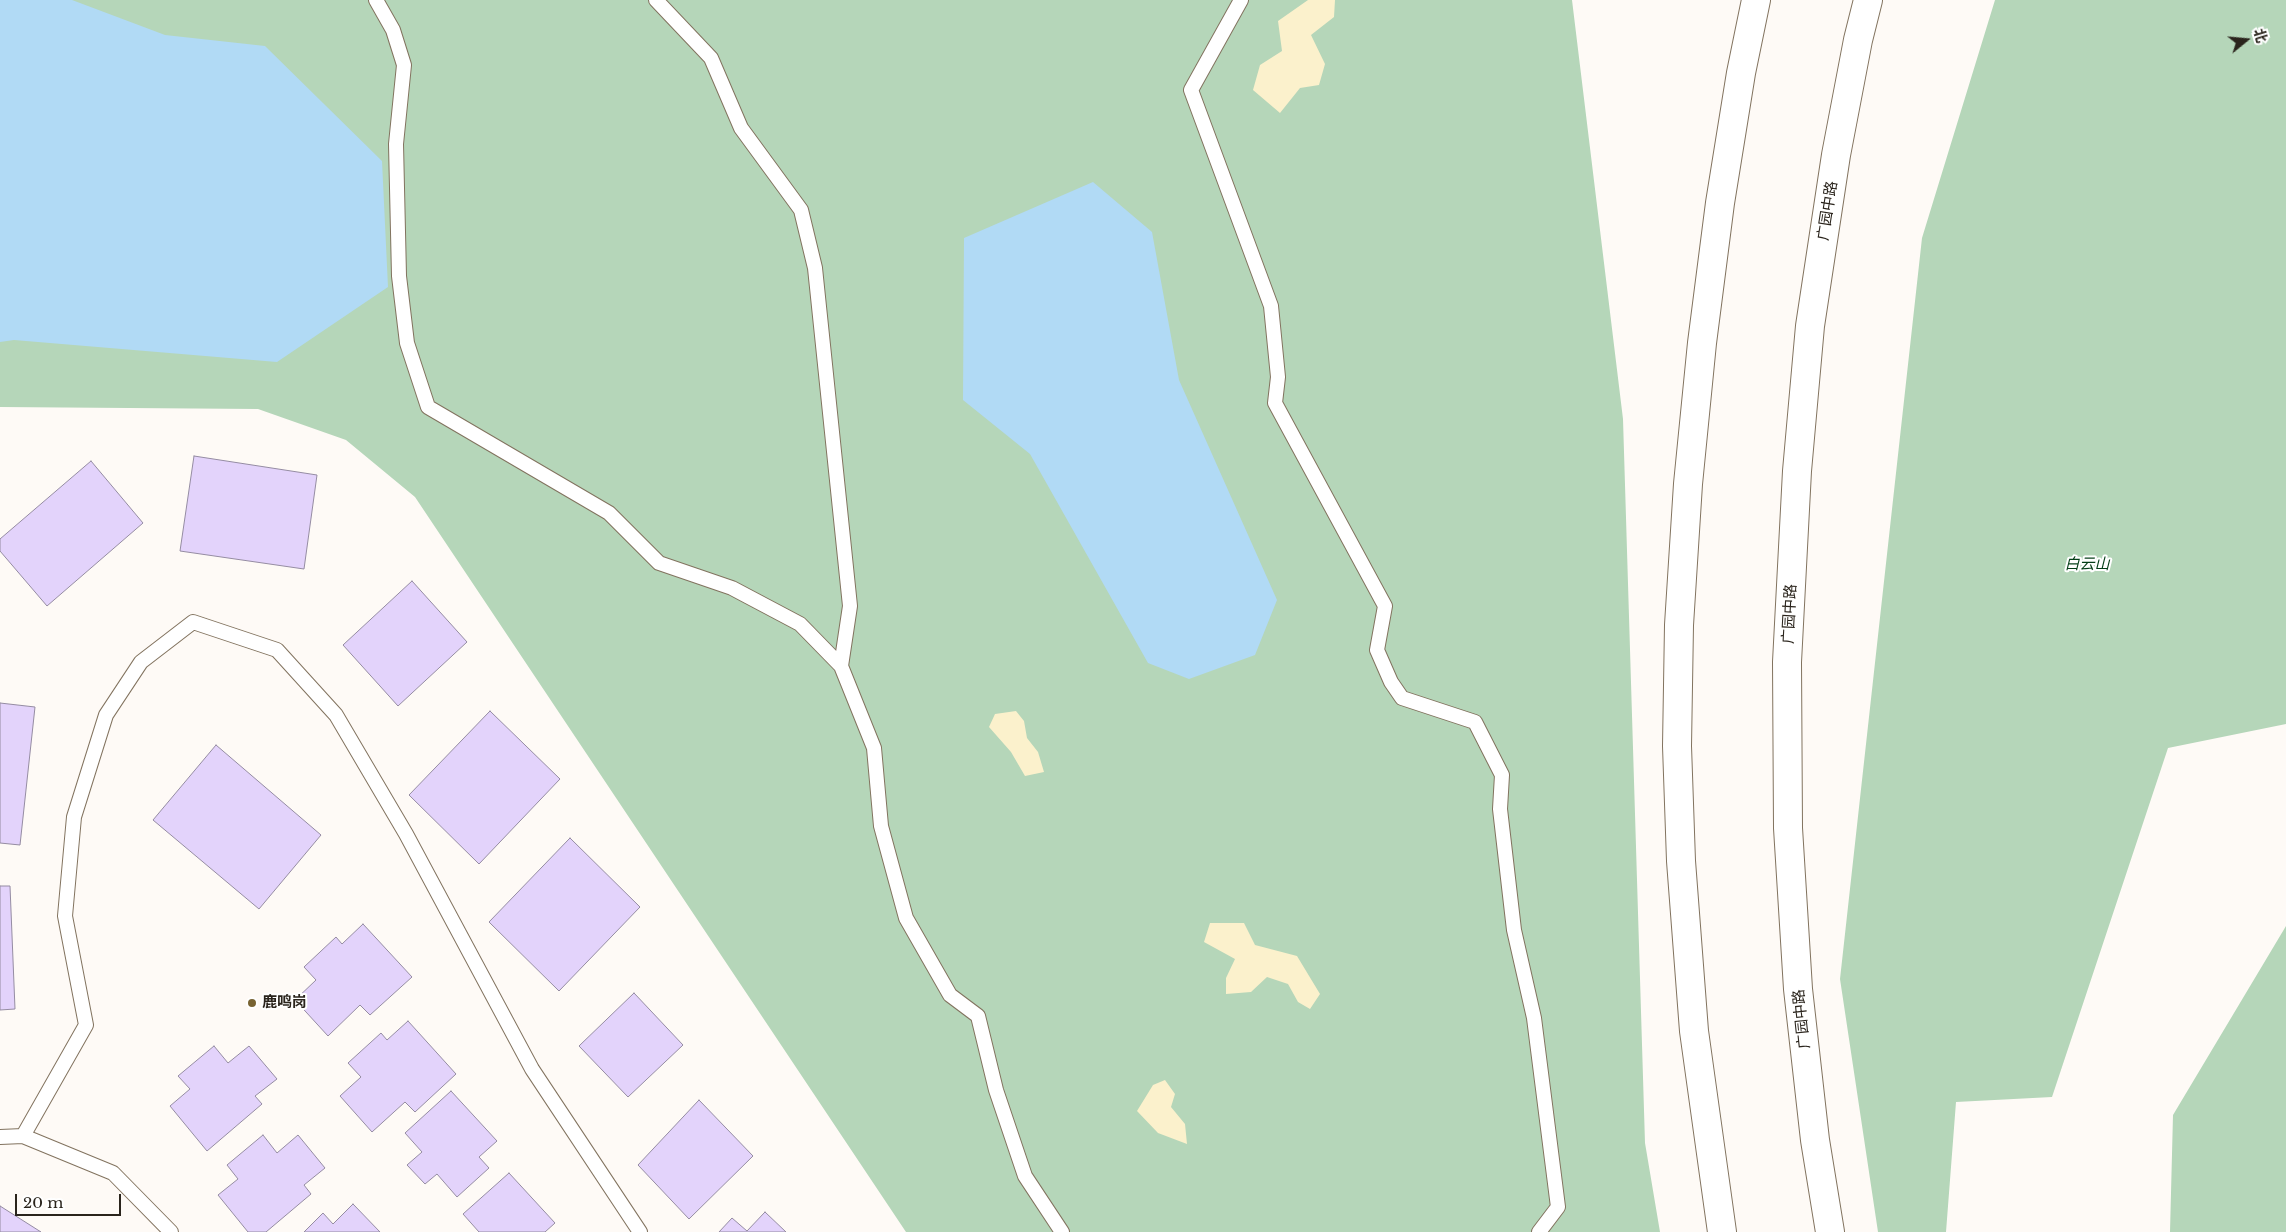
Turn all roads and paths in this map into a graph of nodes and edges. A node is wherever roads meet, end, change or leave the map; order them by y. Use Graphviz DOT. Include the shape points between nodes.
graph roads {
  1 [pos="376,0"];
  2 [pos="656,0"];
  3 [pos="1241,0"];
  4 [pos="1756,0"];
  5 [pos="1868,0"];
  6 [pos="841,666"];
  7 [pos="23,1136"];
  8 [pos="0,1137"];
  9 [pos="171,1232"];
  10 [pos="640,1232"];
  11 [pos="1062,1232"];
  12 [pos="1539,1232"];
  13 [pos="1722,1232"];
  14 [pos="1830,1232"];
  1 -- 6 [label="lane" via="393,30 404,66 396,144 399,276 407,343 428,407 609,513 659,563 732,588 800,624"];
  2 -- 6 [label="lane" via="711,58 741,128 801,210 815,268 850,606"];
  3 -- 12 [label="lane" via="1191,90 1271,306 1278,377 1275,403 1385,606 1377,650 1391,682 1402,698 1476,722 1502,775 1500,809 1514,930 1534,1018 1558,1207"];
  4 -- 13 [label="main road" via="1740,73 1704,324 1688,484 1679,625 1677,746 1681,861 1694,1031"];
  5 -- 14 [label="main road, 广园中路" via="1836,155 1810,326 1797,471 1787,662 1788,828 1798,989 1815,1140"];
  6 -- 11 [label="lane" via="874,748 881,826 906,918 950,995 978,1016 996,1090 1025,1176"];
  7 -- 8 [label="lane"];
  7 -- 9 [label="lane" via="113,1173"];
  7 -- 10 [label="lane" via="86,1025 65,916 74,816 106,715 141,662 193,622 277,650 336,715 406,834 532,1069"];
}
